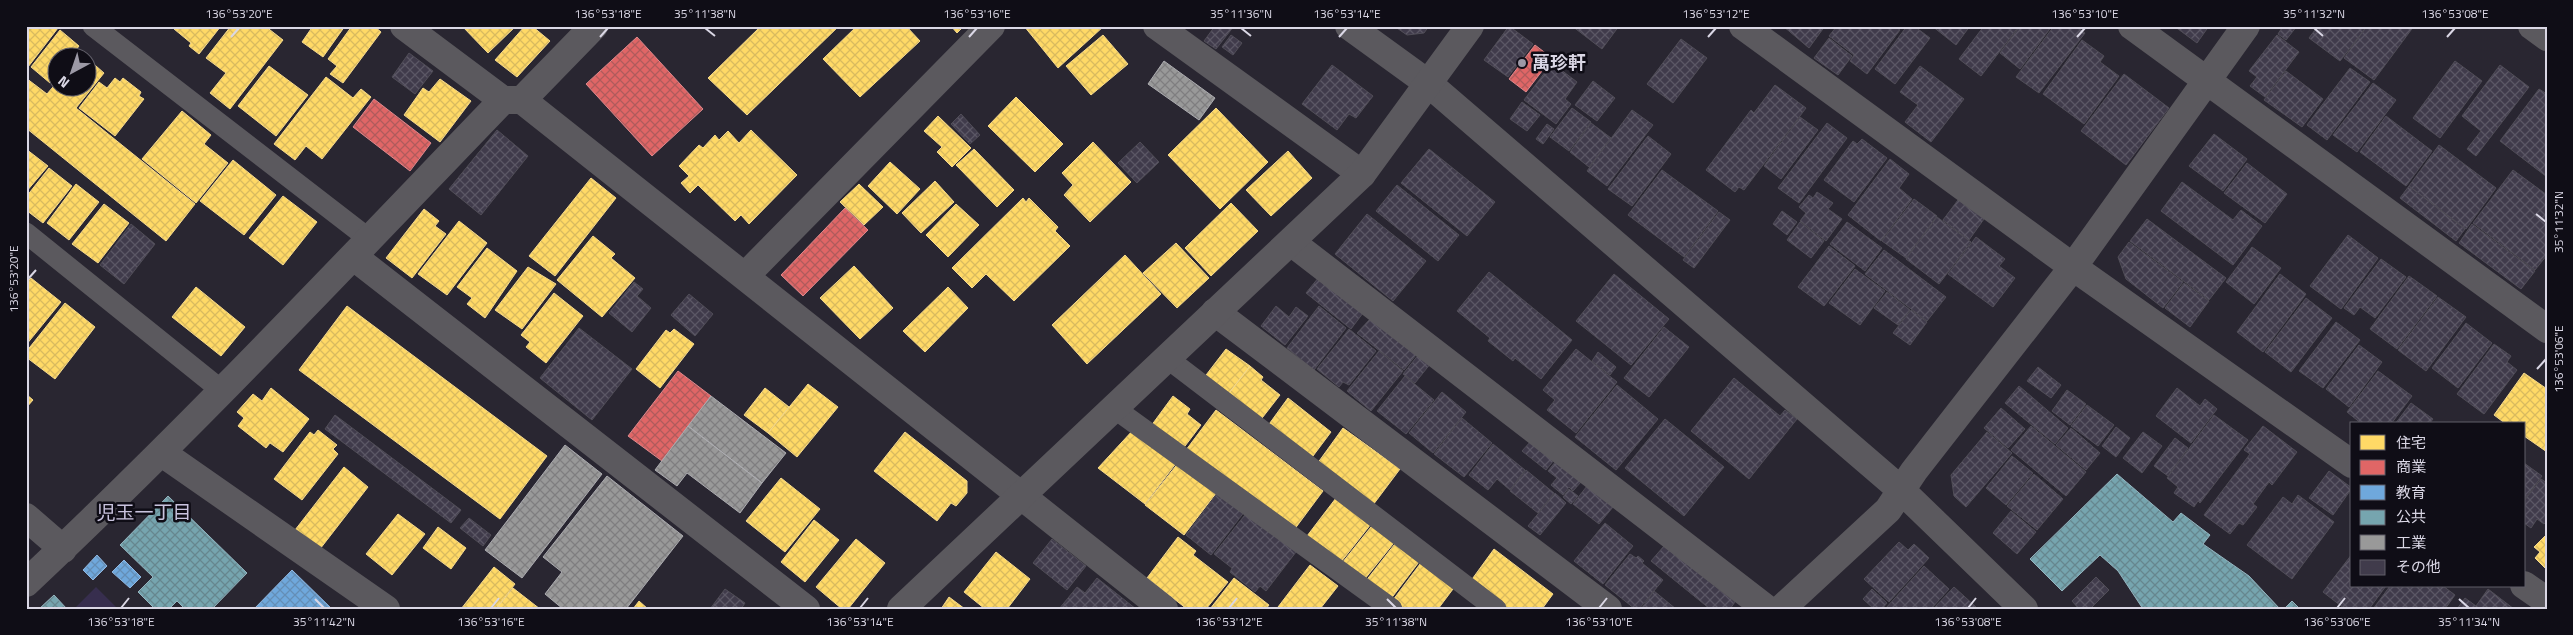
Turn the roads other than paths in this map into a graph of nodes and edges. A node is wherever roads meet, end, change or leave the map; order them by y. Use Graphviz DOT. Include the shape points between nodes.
graph roads {
  1 [pos="93,26"];
  2 [pos="404,26"];
  3 [pos="594,26"];
  4 [pos="991,26"];
  5 [pos="1157,26"];
  6 [pos="1349,26"];
  7 [pos="1470,26"];
  8 [pos="1743,26"];
  9 [pos="2132,26"];
  10 [pos="2246,26"];
  11 [pos="2532,26"];
  12 [pos="2547,37"];
  13 [pos="2206,80"];
  14 [pos="1429,84"];
  15 [pos="512,100"];
  16 [pos="1362,174"];
  17 [pos="26,233"];
  18 [pos="1291,242"];
  19 [pos="361,248"];
  20 [pos="2072,267"];
  21 [pos="745,276"];
  22 [pos="1216,312"];
  23 [pos="2547,329"];
  24 [pos="1167,358"];
  25 [pos="221,390"];
  26 [pos="1114,408"];
  27 [pos="162,453"];
  28 [pos="2350,463"];
  29 [pos="1901,490"];
  30 [pos="1020,496"];
  31 [pos="26,517"];
  32 [pos="63,548"];
  33 [pos="26,583"];
  34 [pos="2526,586"];
  35 [pos="2547,601"];
  36 [pos="386,609"];
  37 [pos="806,609"];
  38 [pos="901,609"];
  39 [pos="1164,609"];
  40 [pos="1392,609"];
  41 [pos="1496,609"];
  42 [pos="1608,609"];
  43 [pos="1767,609"];
  44 [pos="1781,609"];
  45 [pos="2024,609"];
  1 -- 19 [label="lane"];
  2 -- 15 [label="street"];
  3 -- 15 [label="street"];
  4 -- 21 [label="street"];
  5 -- 16 [label="street"];
  6 -- 14 [label="street"];
  7 -- 14 [label="street"];
  8 -- 20 [label="street"];
  9 -- 13 [label="street"];
  10 -- 13 [label="street"];
  11 -- 12 [label="street"];
  13 -- 20 [label="street"];
  13 -- 23 [label="street"];
  14 -- 16 [label="street"];
  14 -- 29 [label="street"];
  15 -- 19 [label="street"];
  15 -- 21 [label="street"];
  16 -- 18 [label="street"];
  17 -- 25 [label="lane"];
  18 -- 22 [label="street"];
  18 -- 43 [label="street"];
  19 -- 25 [label="street"];
  19 -- 37 [label="street"];
  20 -- 28 [label="street"];
  20 -- 29 [label="street"];
  21 -- 30 [label="street"];
  22 -- 24 [label="street"];
  22 -- 42 [label="street"];
  24 -- 26 [label="street"];
  24 -- 41 [label="lane"];
  25 -- 27 [label="street"];
  26 -- 30 [label="street"];
  26 -- 40 [label="lane"];
  27 -- 32 [label="street"];
  27 -- 36 [label="street"];
  29 -- 44 [label="street" via="1888,510"];
  29 -- 45 [label="street"];
  30 -- 38 [label="street"];
  30 -- 39 [label="street"];
  31 -- 32 [label="street"];
  32 -- 33 [label="street"];
  34 -- 35 [label="street"];
}
